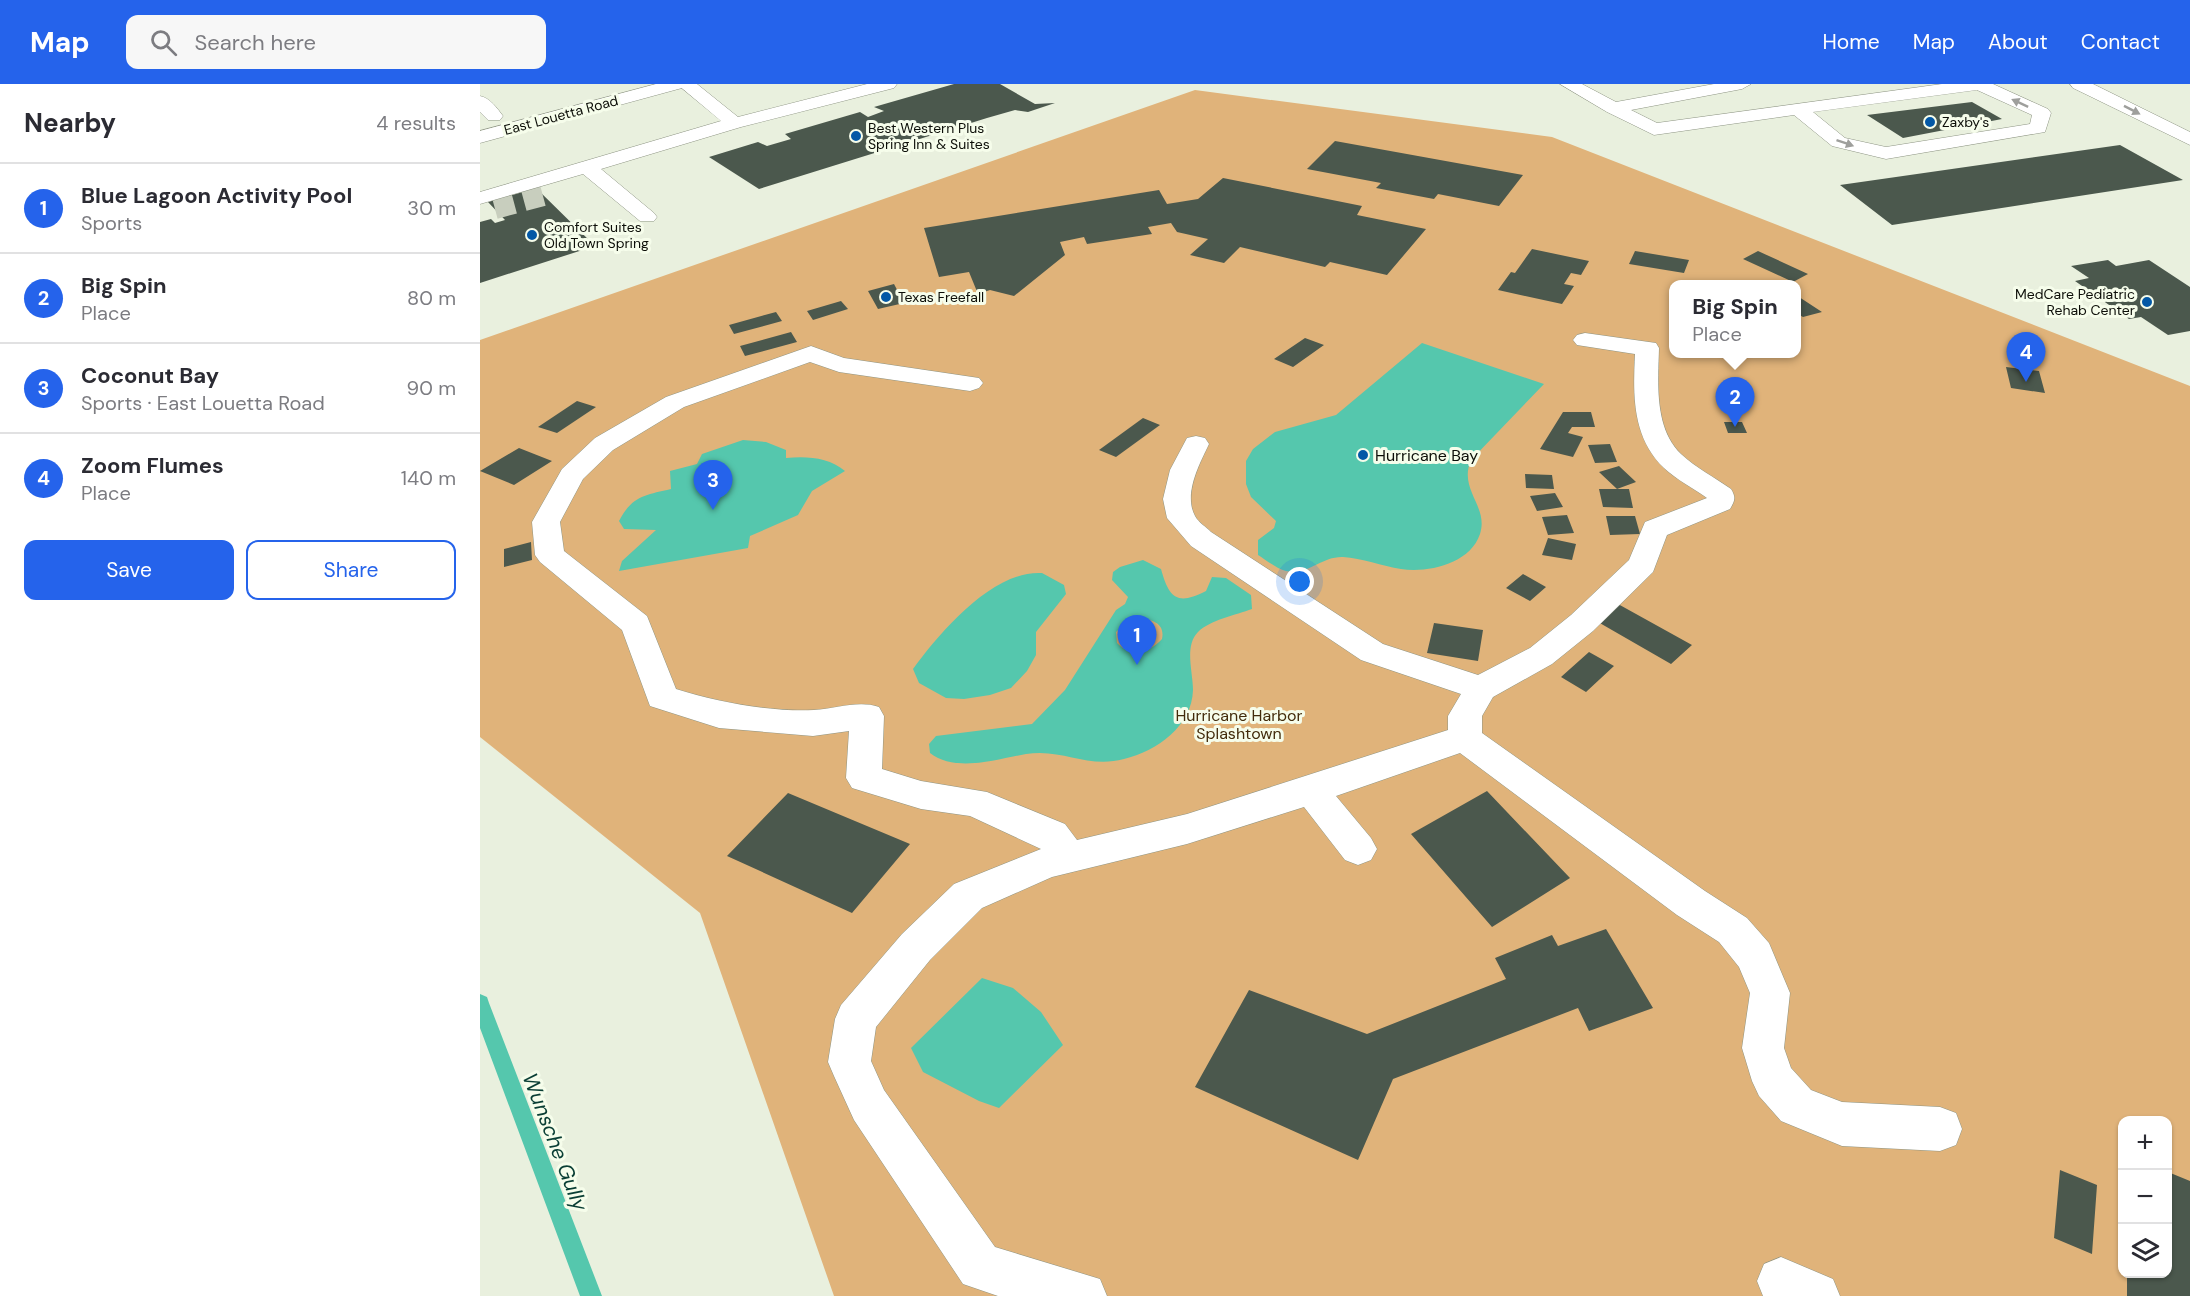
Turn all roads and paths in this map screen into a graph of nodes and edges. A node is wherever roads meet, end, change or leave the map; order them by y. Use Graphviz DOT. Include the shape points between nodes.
graph roads {
  1 [pos="614,84"];
  2 [pos="676,84"];
  3 [pos="686,84"];
  4 [pos="888,84"];
  5 [pos="1573,84"];
  6 [pos="1742,84"];
  7 [pos="1981,84"];
  8 [pos="2079,84"];
  9 [pos="1715,86"];
  10 [pos="480,101"];
  11 [pos="1613,108"];
  12 [pos="1798,109"];
  13 [pos="487,118"];
  14 [pos="735,123"];
  15 [pos="480,137"];
  16 [pos="2190,139"];
  17 [pos="587,167"];
  18 [pos="566,173"];
  19 [pos="543,195"];
  20 [pos="485,207"];
  21 [pos="648,217"];
  22 [pos="1585,340"];
  23 [pos="970,383"];
  24 [pos="1196,444"];
  25 [pos="1481,688"];
  26 [pos="1465,738"];
  27 [pos="1311,790"];
  28 [pos="1358,849"];
  29 [pos="1068,857"];
  30 [pos="1940,1129"];
  31 [pos="1083,1296"];
  1 -- 13 [label="street, East Louetta Road"];
  2 -- 15 [label="street, East Louetta Road"];
  3 -- 14 [label="street"];
  4 -- 14 [label="street"];
  5 -- 11 [label="street"];
  6 -- 9 [label="street"];
  7 -- 12 [label="street"];
  12 -- 7 [label="street, one-way" via="1839,142 1886,153 2038,128 2042,113"];
  8 -- 16 [label="street, one-way"];
  9 -- 11 [label="street"];
  10 -- 13 [label="street"];
  11 -- 12 [label="street" via="1654,129"];
  14 -- 17 [label="street"];
  17 -- 18 [label="street"];
  17 -- 21 [label="street"];
  18 -- 19 [label="street" via="550,193"];
  18 -- 20 [label="street"];
  22 -- 25 [label="street" via="1647,348 1646,405 1653,433 1669,457 1722,495 1720,503 1654,529 1642,565 1582,623 1541,656"];
  23 -- 29 [label="street" via="840,364 811,353 675,402 604,444 572,475 546,522 550,555 636,624 662,697 719,715 813,723 867,716 864,778 921,795 974,802 1052,835"];
  24 -- 25 [label="street" via="1179,487 1182,519 1201,539 1372,652"];
  25 -- 26 [label="street" via="1466,716"];
  26 -- 27 [label="street"];
  26 -- 30 [label="street" via="1733,930 1755,956 1770,993 1764,1048 1774,1082 1796,1106 1842,1124"];
  27 -- 28 [label="street"];
  27 -- 29 [label="street" via="1187,829"];
  29 -- 31 [label="street" via="968,896 916,947 856,1019 849,1062 868,1105 980,1267"];
}
